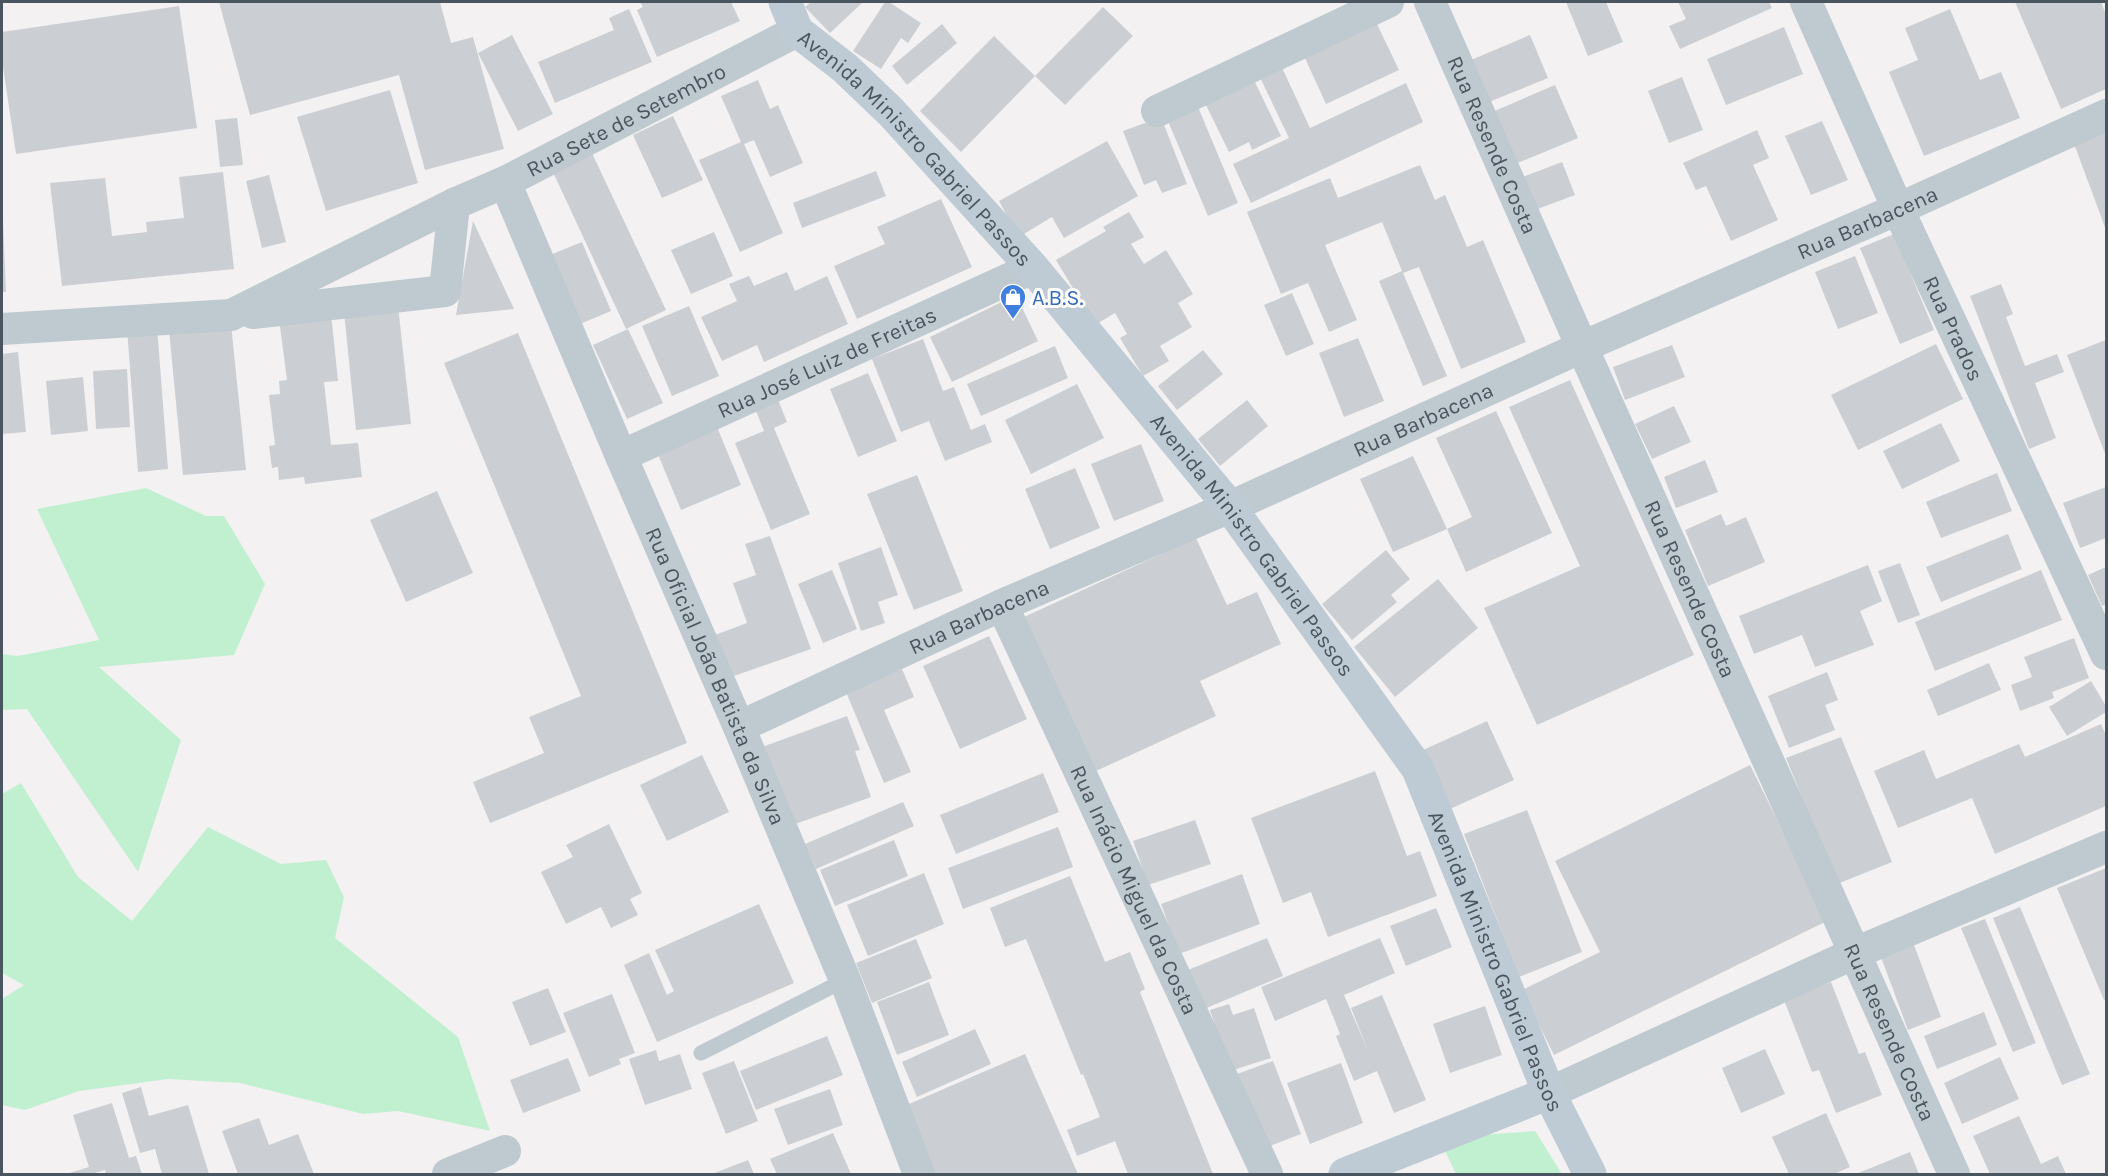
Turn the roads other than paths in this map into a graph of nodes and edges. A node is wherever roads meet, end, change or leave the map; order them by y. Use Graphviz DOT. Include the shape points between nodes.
graph roads {
  1 [pos="1388,2"];
  2 [pos="1430,2"];
  3 [pos="1806,2"];
  4 [pos="791,16"];
  5 [pos="1157,111"];
  6 [pos="2106,115"];
  7 [pos="505,182"];
  8 [pos="454,204"];
  9 [pos="1898,209"];
  10 [pos="1034,268"];
  11 [pos="231,315"];
  12 [pos="2,328"];
  13 [pos="1582,347"];
  14 [pos="621,456"];
  15 [pos="1230,507"];
  16 [pos="1002,605"];
  17 [pos="2106,654"];
  18 [pos="739,727"];
  19 [pos="2106,847"];
  20 [pos="1855,953"];
  21 [pos="845,980"];
  22 [pos="701,1053"];
  23 [pos="1549,1093"];
  24 [pos="505,1151"];
  25 [pos="448,1174"];
  26 [pos="919,1174"];
  27 [pos="1267,1174"];
  28 [pos="1345,1174"];
  29 [pos="1590,1174"];
  30 [pos="1954,1174"];
  1 -- 5 [label="street"];
  2 -- 13 [label="street, Rua Resende Costa"];
  3 -- 9 [label="street, Rua Prados"];
  4 -- 7 [label="street, Rua Sete de Setembro"];
  4 -- 10 [label="main road, Avenida Ministro Gabriel Passos" via="891,112"];
  6 -- 9 [label="street, Rua Barbacena"];
  7 -- 8 [label="street, Rua Sete de Setembro"];
  7 -- 14 [label="street, Rua Oficial João Batista da Silva"];
  8 -- 11 [label="street, Rua Sete de Setembro"];
  8 -- 11 [label="street, Rua Sete de Setembro" via="445,291"];
  9 -- 13 [label="street, Rua Barbacena"];
  9 -- 17 [label="street, Rua Prados"];
  10 -- 14 [label="street, Rua José Luiz de Freitas"];
  10 -- 15 [label="main road, Avenida Ministro Gabriel Passos"];
  11 -- 12 [label="street, Rua Sete de Setembro"];
  13 -- 15 [label="street, Rua Barbacena"];
  13 -- 20 [label="street, Rua Resende Costa"];
  14 -- 18 [label="street, Rua Oficial João Batista da Silva"];
  15 -- 16 [label="street, Rua Barbacena"];
  15 -- 23 [label="main road, Avenida Ministro Gabriel Passos" via="1418,769"];
  16 -- 18 [label="street, Rua Barbacena"];
  16 -- 27 [label="street, Rua Inácio Miguel da Costa"];
  18 -- 21 [label="street, Rua Oficial João Batista da Silva"];
  19 -- 20 [label="street"];
  20 -- 23 [label="street"];
  20 -- 30 [label="street, Rua Resende Costa"];
  21 -- 22 [label="lane"];
  21 -- 26 [label="street, Rua Oficial João Batista da Silva"];
  23 -- 28 [label="main road"];
  23 -- 29 [label="main road, Avenida Ministro Gabriel Passos"];
  24 -- 25 [label="street"];
}
